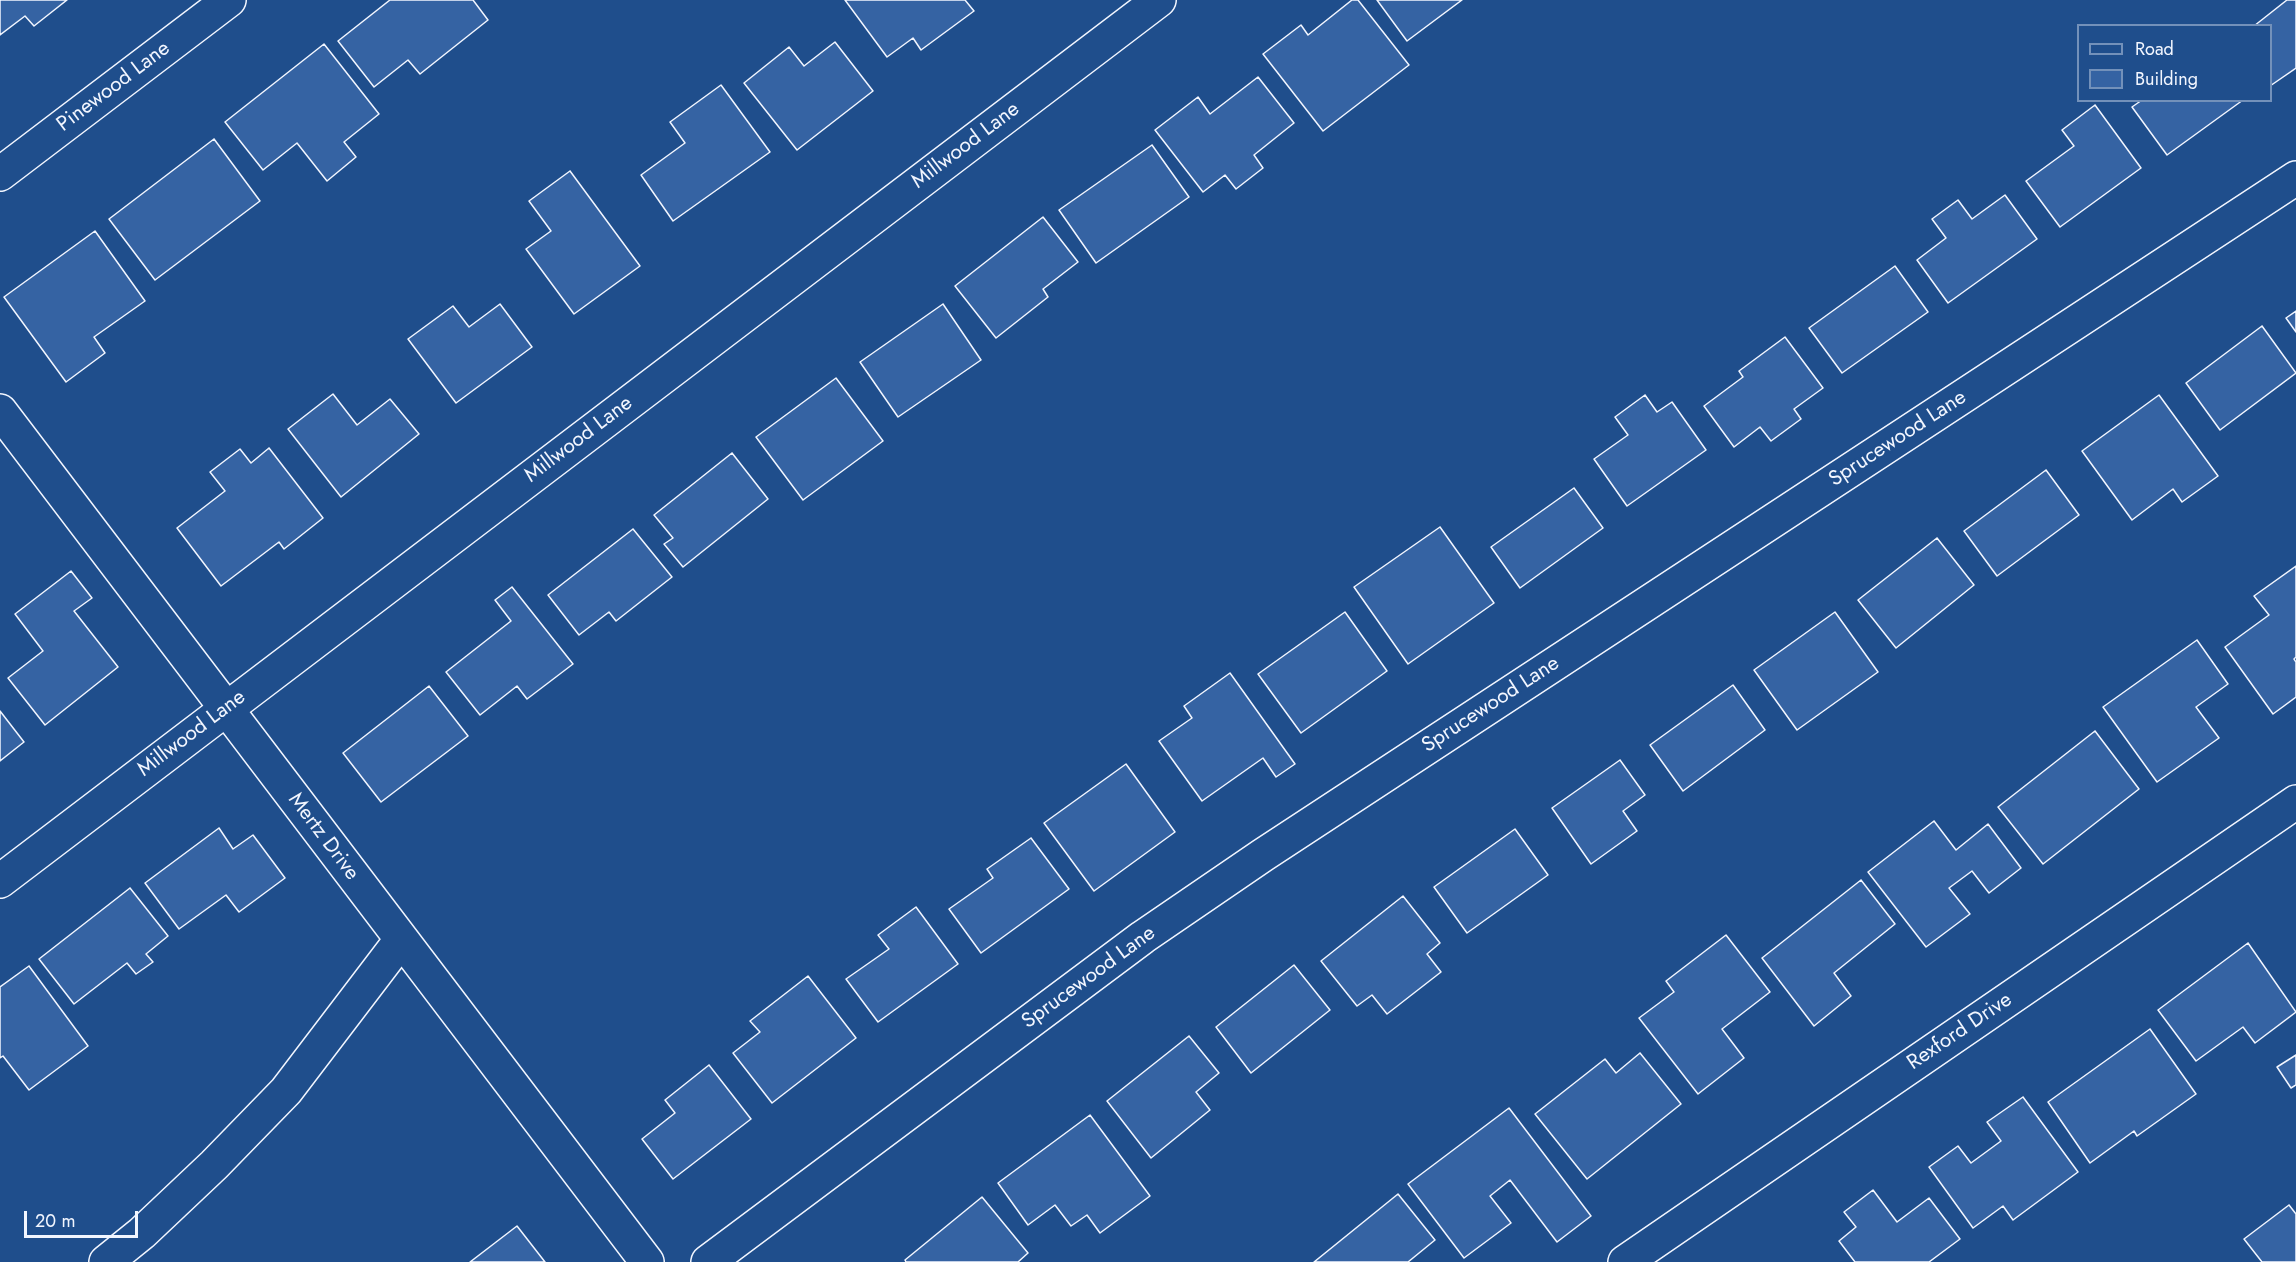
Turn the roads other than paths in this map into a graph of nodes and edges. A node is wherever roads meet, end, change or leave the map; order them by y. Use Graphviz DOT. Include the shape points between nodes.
graph roads {
  1 [pos="229,0"];
  2 [pos="1159,0"];
  3 [pos="0,174"];
  4 [pos="2296,178"];
  5 [pos="0,411"];
  6 [pos="225,709"];
  7 [pos="2296,802"];
  8 [pos="0,881"];
  9 [pos="401,940"];
  10 [pos="106,1262"];
  11 [pos="647,1262"];
  12 [pos="708,1262"];
  13 [pos="1625,1262"];
  1 -- 3 [label="street, Pinewood Lane"];
  2 -- 6 [label="street, Millwood Lane"];
  4 -- 12 [label="street, Sprucewood Lane" via="1254,861 1143,938"];
  5 -- 6 [label="street, Mertz Drive"];
  6 -- 8 [label="street, Millwood Lane"];
  6 -- 9 [label="street, Mertz Drive"];
  7 -- 13 [label="street, Rexford Drive"];
  9 -- 10 [label="street" via="286,1091 142,1233"];
  9 -- 11 [label="street, Mertz Drive"];
}
